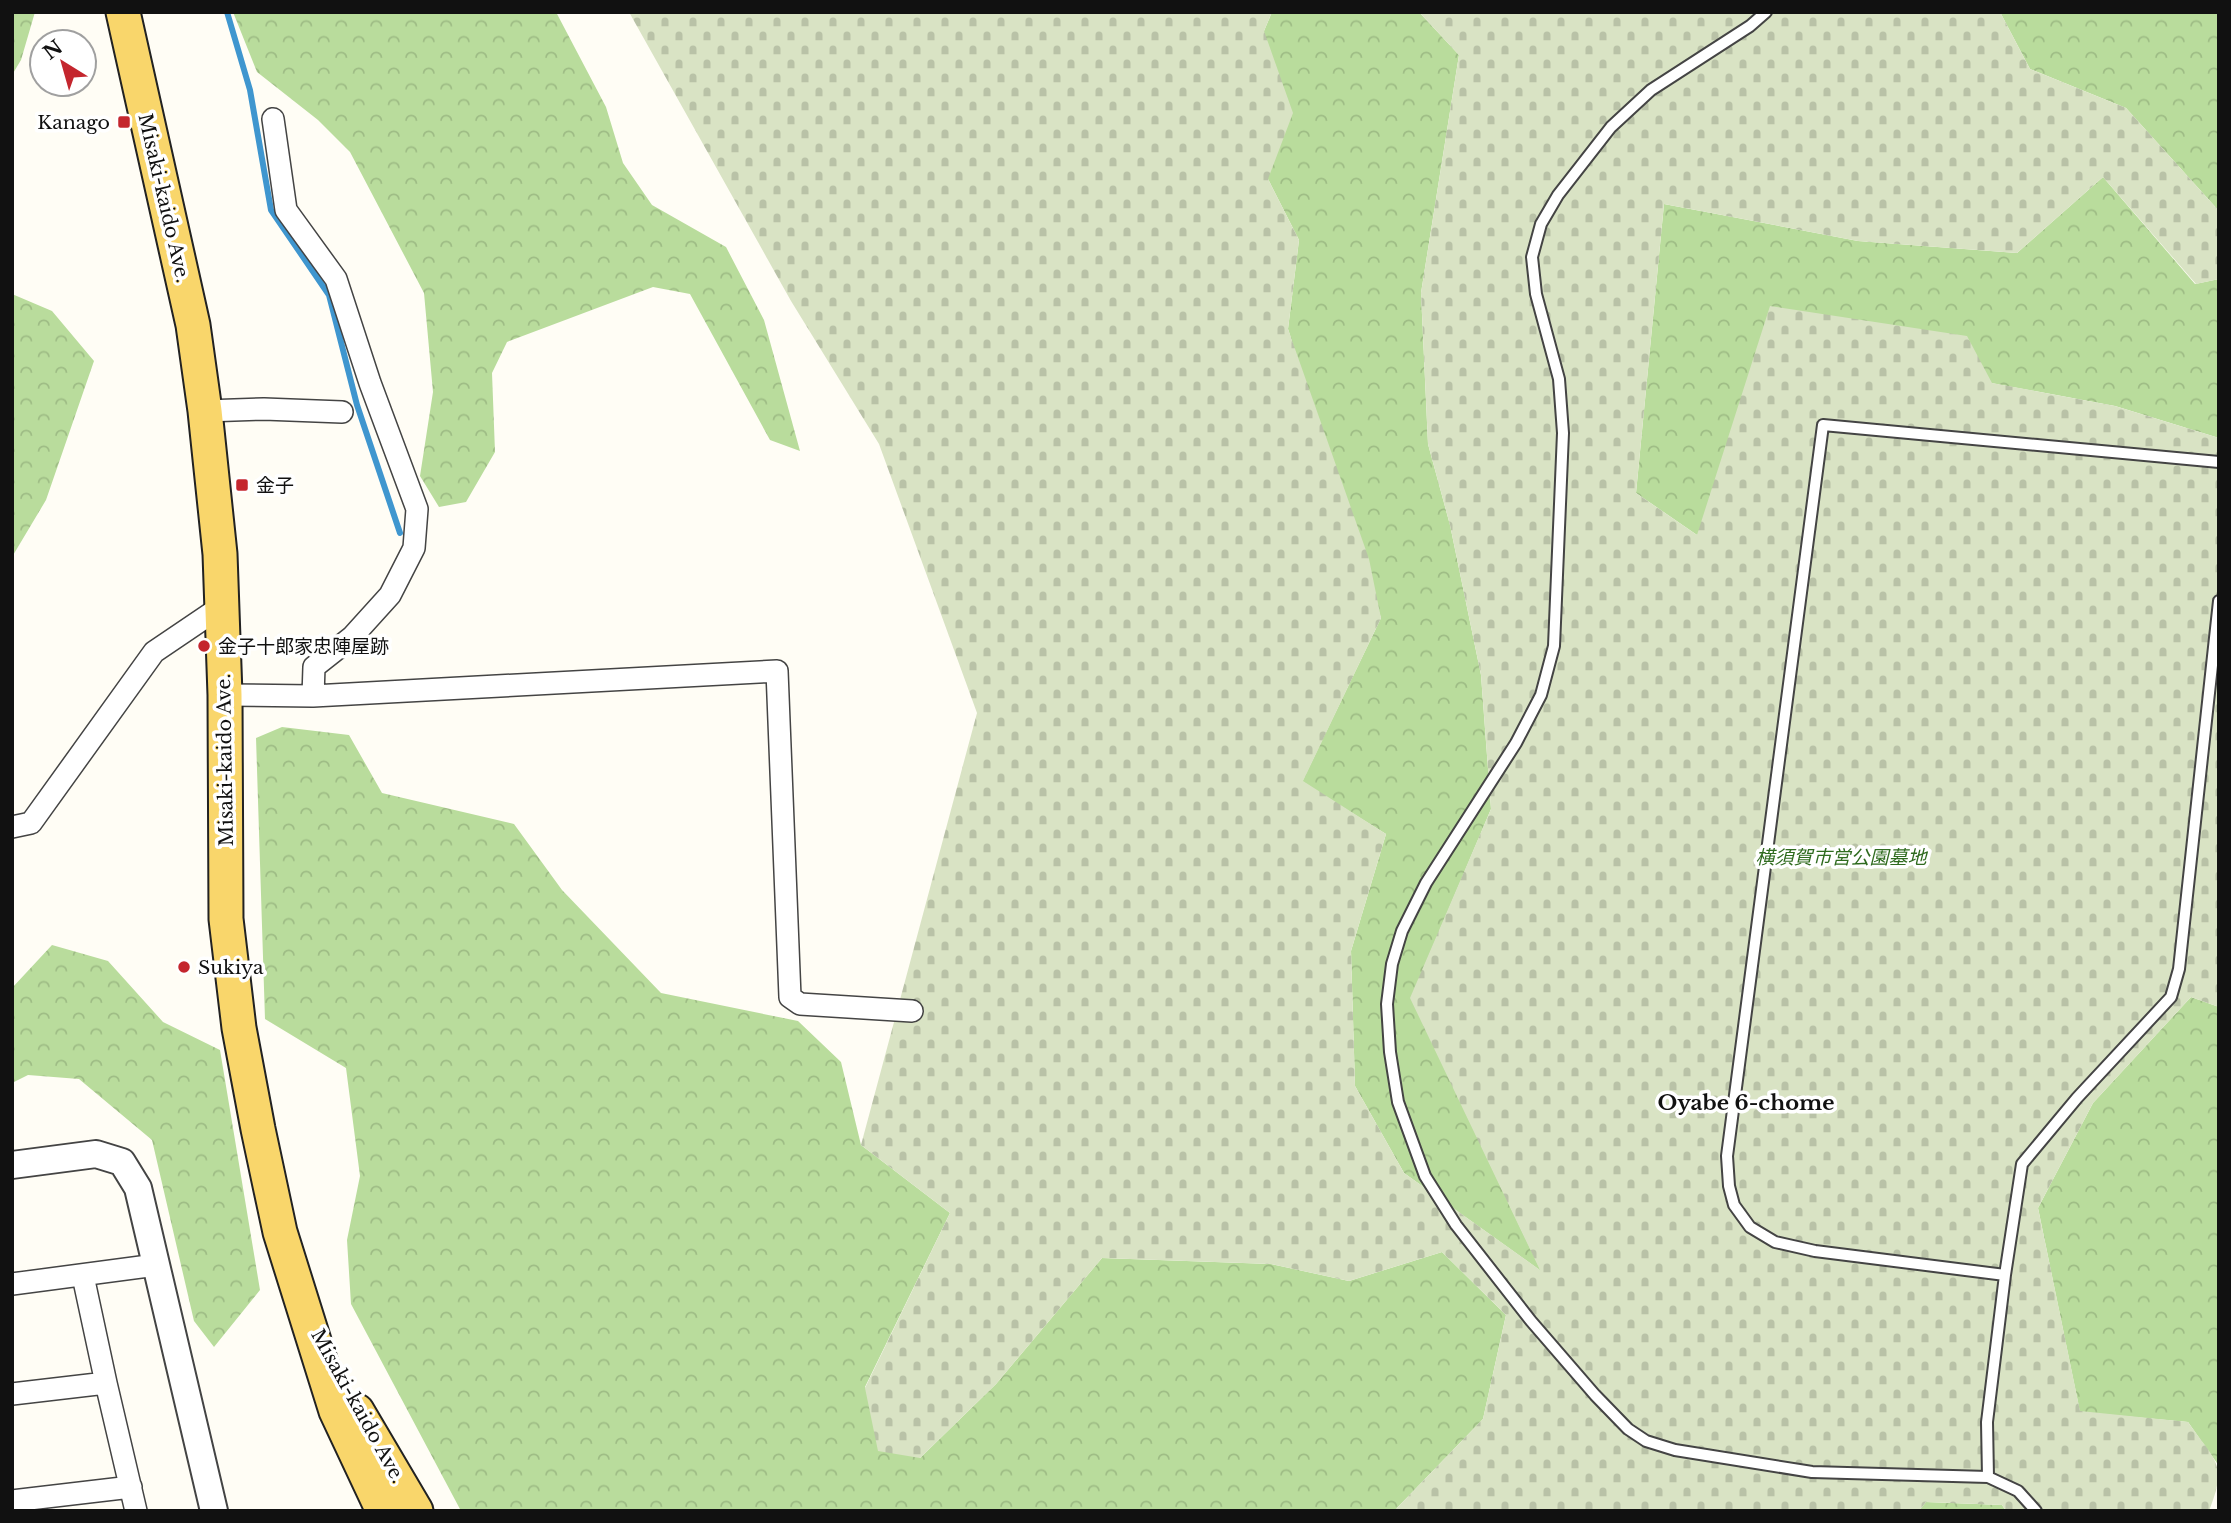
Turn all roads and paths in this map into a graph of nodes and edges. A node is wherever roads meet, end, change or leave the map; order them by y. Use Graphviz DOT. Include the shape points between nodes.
graph roads {
  1 [pos="123,12"];
  2 [pos="1766,12"];
  3 [pos="273,119"];
  4 [pos="205,411"];
  5 [pos="342,412"];
  6 [pos="2219,462"];
  7 [pos="2219,601"];
  8 [pos="222,606"];
  9 [pos="225,695"];
  10 [pos="313,696"];
  11 [pos="12,827"];
  12 [pos="912,1011"];
  13 [pos="12,1165"];
  14 [pos="156,1265"];
  15 [pos="2005,1275"];
  16 [pos="83,1276"];
  17 [pos="12,1284"];
  18 [pos="302,1300"];
  19 [pos="106,1384"];
  20 [pos="12,1394"];
  21 [pos="1989,1476"];
  22 [pos="131,1486"];
  23 [pos="12,1501"];
  24 [pos="136,1511"];
  25 [pos="214,1511"];
  26 [pos="383,1511"];
  27 [pos="416,1511"];
  28 [pos="2036,1511"];
  1 -- 4 [label="main road, Misaki-kaido Ave." via="193,325"];
  2 -- 21 [label="lane" via="1651,90 1621,118 1558,195 1541,224 1532,257 1536,295 1559,379 1563,433 1554,646 1541,695 1516,743 1426,883 1402,932 1387,1004 1390,1052 1398,1102 1425,1176 1443,1206 1531,1321 1628,1429 1646,1441 1675,1450 1812,1472"];
  3 -- 10 [label="street" via="286,210 336,279 417,509 414,548 390,595 352,637 314,667"];
  4 -- 5 [label="street"];
  4 -- 8 [label="main road, Misaki-kaido Ave."];
  6 -- 15 [label="lane" via="1823,425 1727,1156 1729,1186 1734,1205 1750,1227 1775,1242"];
  7 -- 15 [label="lane" via="2179,969 2171,997 2022,1164"];
  8 -- 9 [label="main road, Misaki-kaido Ave."];
  8 -- 11 [label="street" via="154,652 31,823"];
  9 -- 10 [label="street"];
  9 -- 18 [label="main road, Misaki-kaido Ave." via="226,919 237,1014 280,1232"];
  10 -- 12 [label="street" via="778,671 790,997 800,1004"];
  13 -- 14 [label="street" via="96,1154 122,1162 138,1188"];
  14 -- 16 [label="street"];
  14 -- 25 [label="street"];
  15 -- 21 [label="lane" via="1987,1422"];
  16 -- 17 [label="street"];
  16 -- 19 [label="street"];
  18 -- 26 [label="main road, Misaki-kaido Ave." via="336,1411"];
  18 -- 27 [label="main road, Misaki-kaido Ave." via="352,1402"];
  19 -- 20 [label="street"];
  19 -- 22 [label="street"];
  21 -- 28 [label="lane" via="2018,1490"];
  22 -- 23 [label="street"];
  22 -- 24 [label="street"];
}
